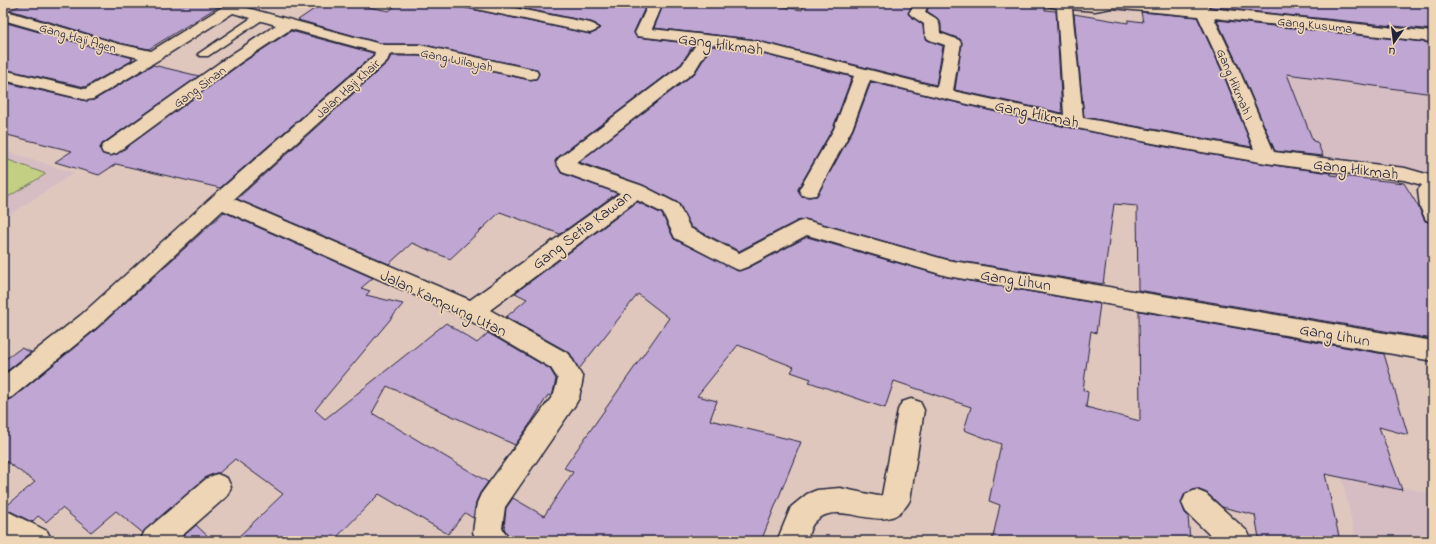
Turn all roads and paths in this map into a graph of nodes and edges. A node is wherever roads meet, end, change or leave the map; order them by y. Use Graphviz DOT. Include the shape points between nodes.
graph roads {
  1 [pos="467,3"];
  2 [pos="656,3"];
  3 [pos="922,3"];
  4 [pos="1058,4"];
  5 [pos="228,5"];
  6 [pos="1202,7"];
  7 [pos="3,15"];
  8 [pos="261,16"];
  9 [pos="288,24"];
  10 [pos="590,28"];
  11 [pos="1433,37"];
  12 [pos="707,39"];
  13 [pos="384,50"];
  14 [pos="204,54"];
  15 [pos="154,56"];
  16 [pos="864,73"];
  17 [pos="530,74"];
  18 [pos="3,75"];
  19 [pos="944,94"];
  20 [pos="1074,122"];
  21 [pos="110,149"];
  22 [pos="1267,157"];
  23 [pos="1433,182"];
  24 [pos="809,190"];
  25 [pos="1433,190"];
  26 [pos="636,191"];
  27 [pos="220,201"];
  28 [pos="1433,215"];
  29 [pos="472,311"];
  30 [pos="1433,351"];
  31 [pos="3,390"];
  32 [pos="911,410"];
  33 [pos="217,487"];
  34 [pos="1196,503"];
  35 [pos="3,523"];
  36 [pos="37,541"];
  37 [pos="155,541"];
  38 [pos="495,541"];
  39 [pos="792,541"];
  40 [pos="1237,541"];
  1 -- 10 [label="street"];
  2 -- 12 [label="street, Gang Hikmah" via="643,33"];
  3 -- 19 [label="street" via="917,13 932,22 932,35 953,43"];
  4 -- 6 [label="street, Gang Kusuma" via="1095,7 1112,4"];
  4 -- 20 [label="street"];
  5 -- 8 [label="street, Jalan Haji Khair"];
  5 -- 15 [label="street, Gang Haji Agen"];
  6 -- 11 [label="street, Gang Kusuma"];
  6 -- 22 [label="street, Gang Hikmah I"];
  7 -- 15 [label="street, Gang Haji Agen" via="116,48"];
  8 -- 9 [label="street, Jalan Haji Khair"];
  8 -- 14 [label="lane"];
  9 -- 13 [label="street, Jalan Haji Khair"];
  9 -- 21 [label="street, Gang Sinan"];
  12 -- 16 [label="street, Gang Hikmah" via="752,45"];
  12 -- 26 [label="street, Gang Setia Kawan" via="688,68 566,162 569,168"];
  13 -- 17 [label="street, Gang Wilayah" via="420,50"];
  13 -- 27 [label="street, Jalan Haji Khair" via="381,58"];
  15 -- 18 [label="street, Gang Haji Agen" via="87,95"];
  16 -- 19 [label="street, Gang Hikmah"];
  16 -- 24 [label="street" via="843,129"];
  19 -- 20 [label="street, Gang Hikmah"];
  20 -- 22 [label="street, Gang Hikmah"];
  22 -- 23 [label="street, Gang Hikmah" via="1405,174"];
  25 -- 28 [label="street" via="1428,190"];
  26 -- 29 [label="street, Gang Setia Kawan"];
  26 -- 30 [label="street, Gang Lihun" via="671,208 682,233 739,262 806,227 947,268"];
  27 -- 29 [label="street, Jalan Kampung Utan"];
  27 -- 31 [label="street, Jalan Haji Khair" via="89,321"];
  29 -- 38 [label="street, Jalan Kampung Utan" via="560,361 572,378 566,398 491,503 487,532"];
  32 -- 39 [label="street" via="896,500 890,508 878,509 840,501 817,503 802,516"];
  33 -- 37 [label="street"];
  34 -- 40 [label="street"];
  35 -- 36 [label="street"];
}
